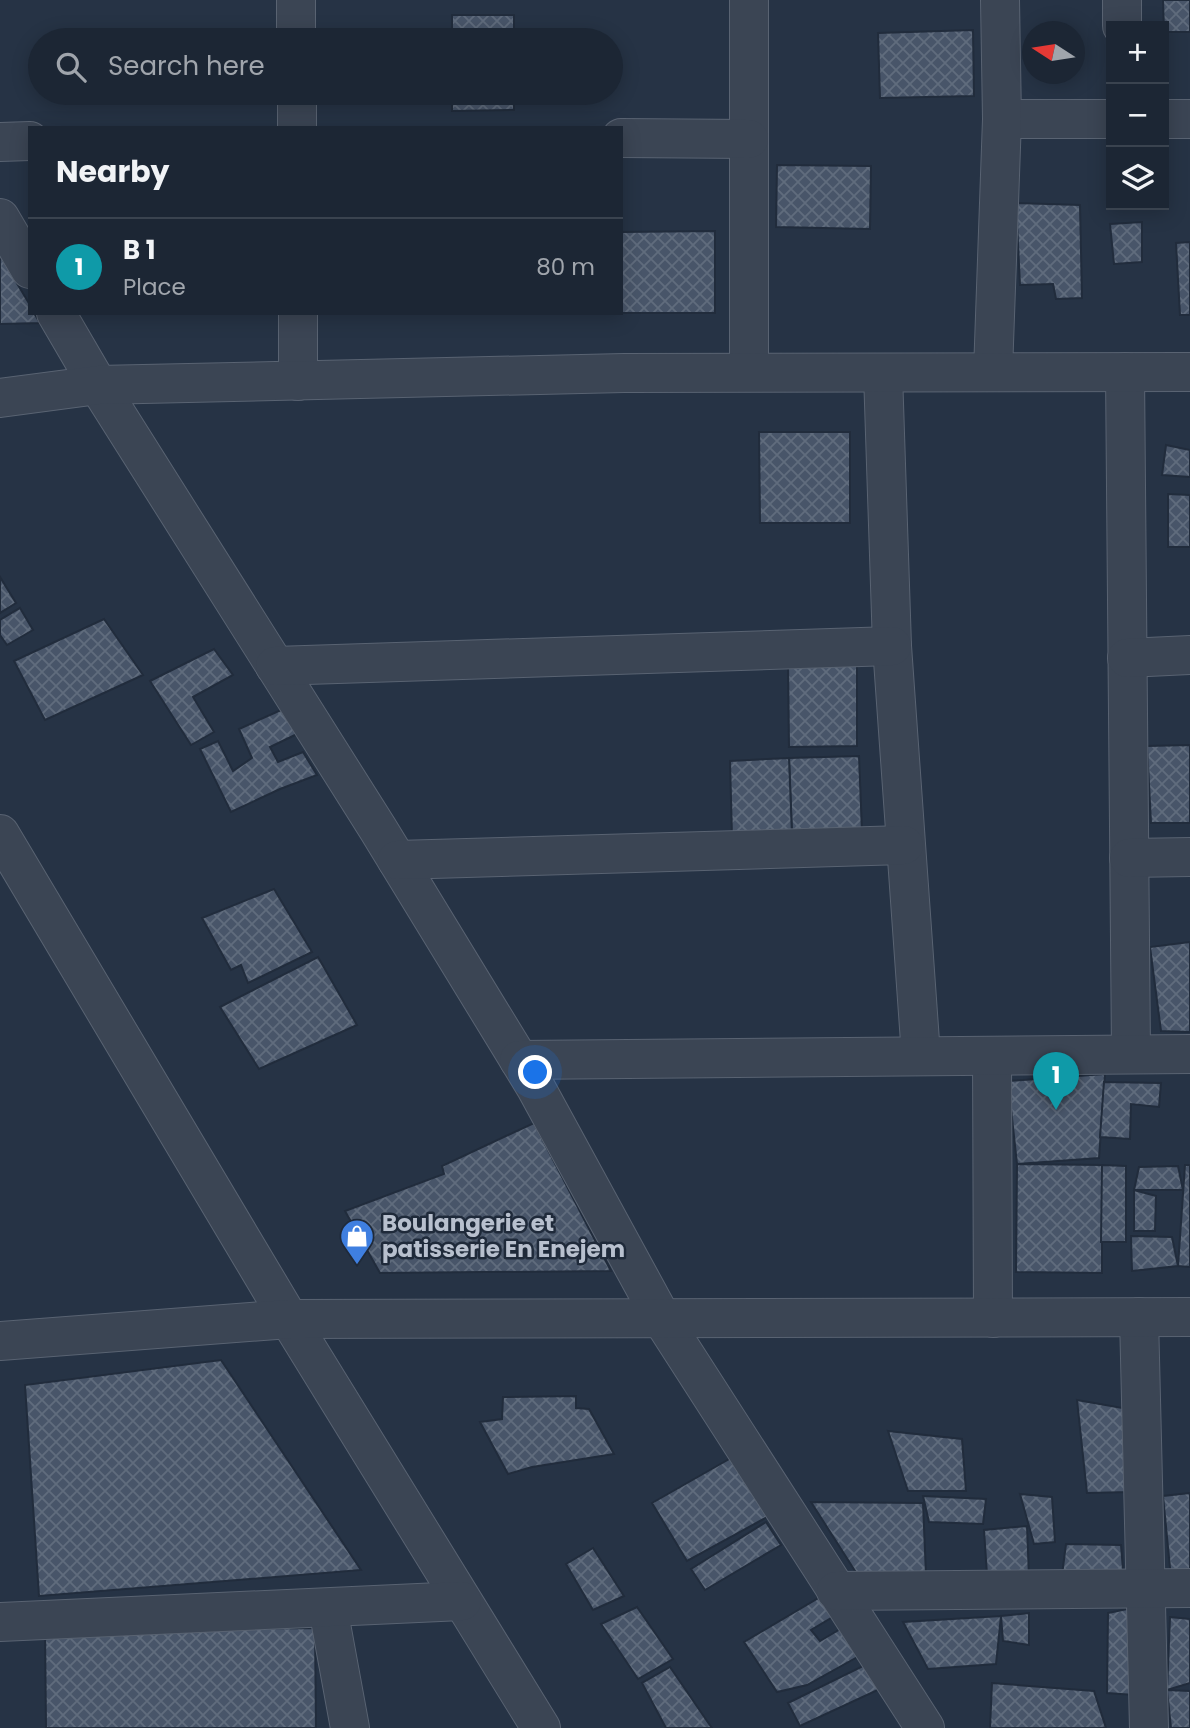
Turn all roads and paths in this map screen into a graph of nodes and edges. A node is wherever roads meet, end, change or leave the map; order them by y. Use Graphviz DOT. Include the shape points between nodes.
graph roads {
  1 [pos="296,0"];
  2 [pos="748,0"];
  3 [pos="1000,0"];
  4 [pos="1122,0"];
  5 [pos="1122,21"];
  6 [pos="296,28"];
  7 [pos="297,105"];
  8 [pos="1002,118"];
  9 [pos="1106,119"];
  10 [pos="1169,119"];
  11 [pos="1190,119"];
  12 [pos="297,126"];
  13 [pos="623,138"];
  14 [pos="749,139"];
  15 [pos="28,141"];
  16 [pos="0,142"];
  17 [pos="0,218"];
  18 [pos="28,266"];
  19 [pos="57,315"];
  20 [pos="298,315"];
  21 [pos="749,372"];
  22 [pos="993,372"];
  23 [pos="1125,372"];
  24 [pos="1190,372"];
  25 [pos="883,373"];
  26 [pos="298,381"];
  27 [pos="98,385"];
  28 [pos="0,398"];
  29 [pos="892,646"];
  30 [pos="1190,655"];
  31 [pos="1127,658"];
  32 [pos="275,666"];
  33 [pos="0,834"];
  34 [pos="904,845"];
  35 [pos="1190,857"];
  36 [pos="1129,858"];
  37 [pos="397,860"];
  38 [pos="1130,1054"];
  39 [pos="1190,1054"];
  40 [pos="921,1056"];
  41 [pos="992,1056"];
  42 [pos="519,1060"];
  43 [pos="1190,1317"];
  44 [pos="993,1318"];
  45 [pos="1139,1318"];
  46 [pos="289,1319"];
  47 [pos="662,1319"];
  48 [pos="0,1341"];
  49 [pos="1147,1588"];
  50 [pos="1190,1588"];
  51 [pos="836,1591"];
  52 [pos="462,1601"];
  53 [pos="328,1608"];
  54 [pos="0,1622"];
  55 [pos="350,1728"];
  56 [pos="541,1728"];
  57 [pos="925,1728"];
  58 [pos="1149,1728"];
  1 -- 6 [label="street"];
  2 -- 14 [label="street"];
  3 -- 8 [label="street"];
  4 -- 5 [label="street"];
  7 -- 12 [label="street"];
  8 -- 9 [label="street"];
  8 -- 22 [label="street"];
  10 -- 11 [label="street"];
  13 -- 14 [label="street"];
  14 -- 21 [label="street"];
  15 -- 16 [label="street"];
  17 -- 18 [label="street"];
  19 -- 27 [label="street"];
  20 -- 26 [label="street"];
  21 -- 25 [label="street"];
  21 -- 26 [label="street"];
  22 -- 23 [label="street"];
  22 -- 25 [label="street"];
  23 -- 24 [label="street"];
  23 -- 31 [label="street"];
  25 -- 29 [label="street"];
  26 -- 27 [label="street"];
  27 -- 28 [label="street"];
  27 -- 32 [label="street"];
  29 -- 32 [label="street"];
  29 -- 34 [label="street"];
  30 -- 31 [label="street"];
  31 -- 36 [label="street"];
  32 -- 37 [label="street"];
  33 -- 46 [label="street"];
  34 -- 37 [label="street"];
  34 -- 40 [label="street"];
  35 -- 36 [label="street"];
  36 -- 38 [label="street"];
  37 -- 42 [label="street"];
  38 -- 39 [label="street"];
  38 -- 41 [label="street"];
  40 -- 41 [label="street"];
  40 -- 42 [label="street"];
  41 -- 44 [label="street"];
  42 -- 47 [label="street"];
  43 -- 45 [label="street"];
  44 -- 45 [label="street"];
  44 -- 47 [label="street"];
  45 -- 49 [label="street"];
  46 -- 47 [label="street"];
  46 -- 48 [label="street"];
  46 -- 52 [label="street"];
  47 -- 51 [label="street"];
  49 -- 50 [label="street"];
  49 -- 51 [label="street"];
  49 -- 58 [label="street"];
  51 -- 57 [label="street"];
  52 -- 53 [label="street"];
  52 -- 56 [label="street"];
  53 -- 54 [label="street"];
  53 -- 55 [label="street"];
}
